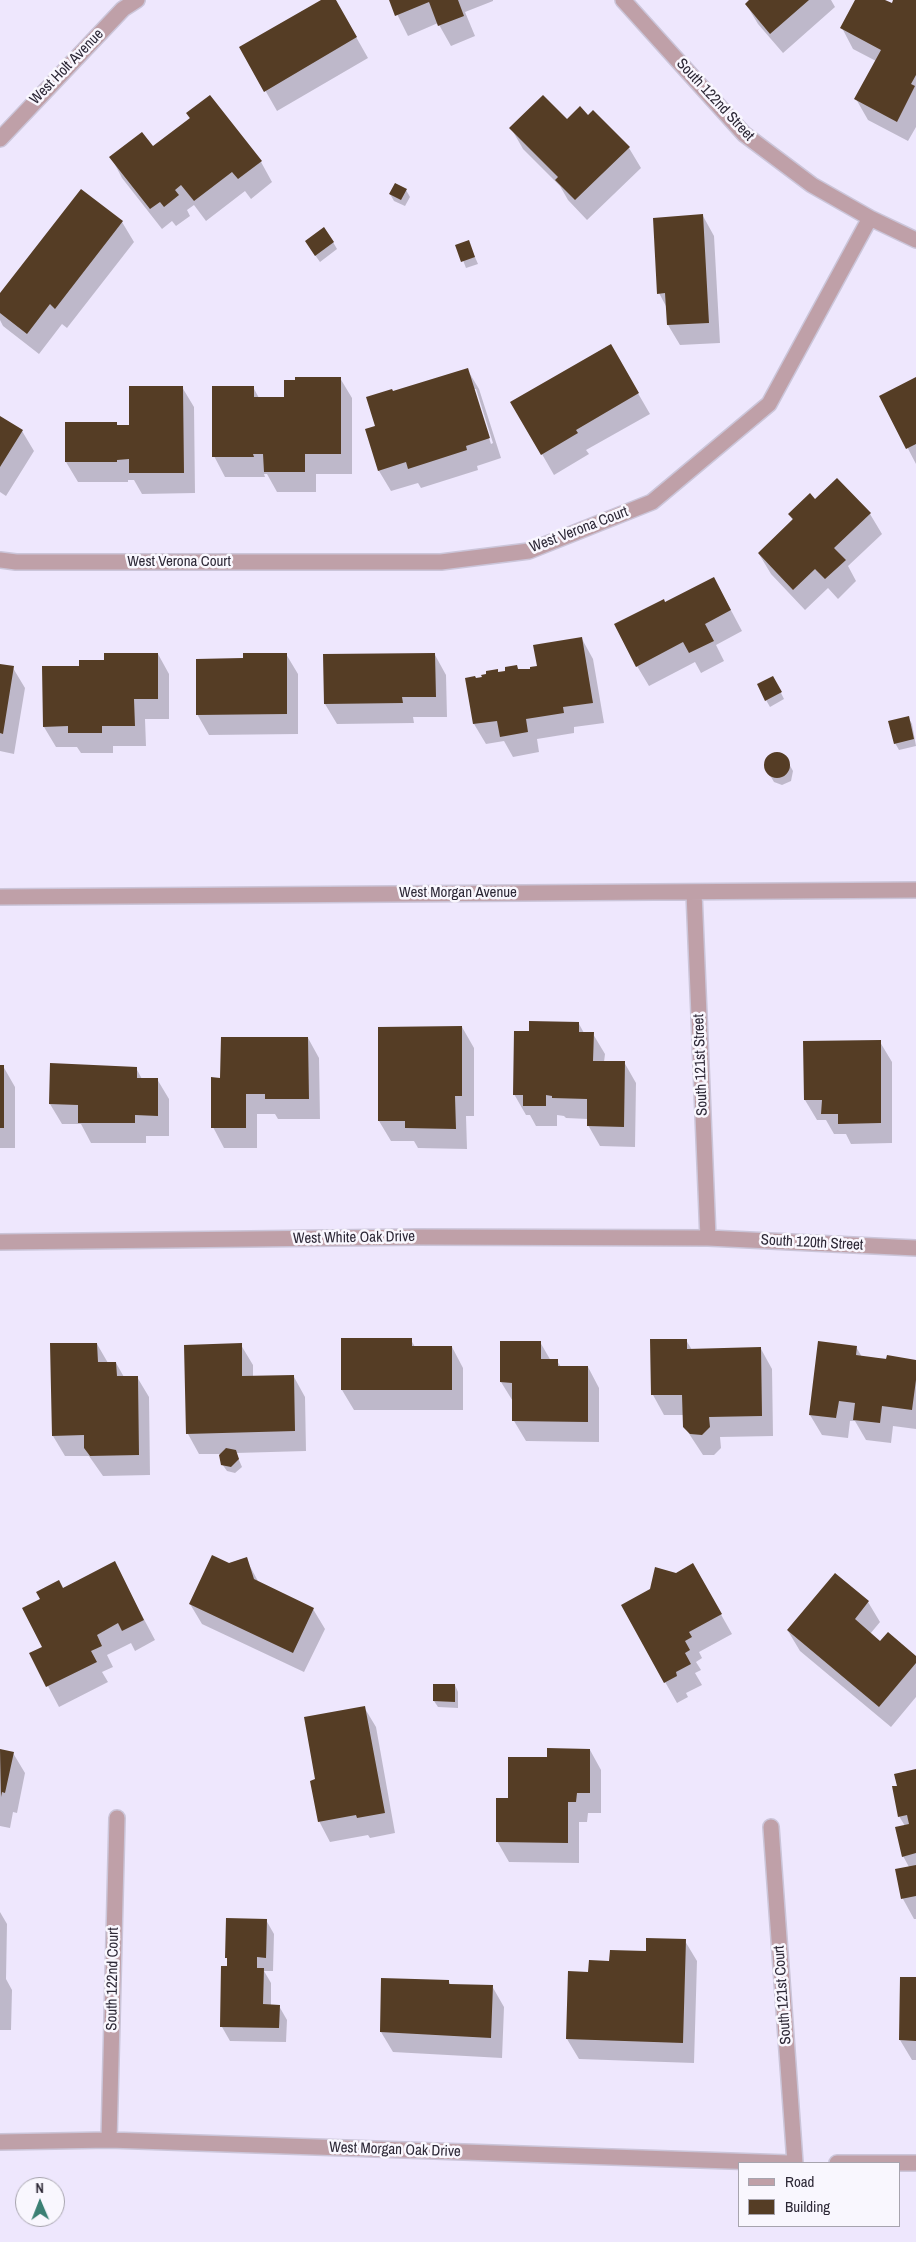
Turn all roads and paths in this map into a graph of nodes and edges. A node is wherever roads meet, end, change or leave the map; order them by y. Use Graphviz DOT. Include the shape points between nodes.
graph roads {
  1 [pos="137,0"];
  2 [pos="623,0"];
  3 [pos="0,139"];
  4 [pos="870,218"];
  5 [pos="916,240"];
  6 [pos="0,560"];
  7 [pos="916,890"];
  8 [pos="694,892"];
  9 [pos="0,897"];
  10 [pos="708,1238"];
  11 [pos="0,1242"];
  12 [pos="916,1248"];
  13 [pos="117,1818"];
  14 [pos="771,1827"];
  15 [pos="109,2140"];
  16 [pos="0,2142"];
  17 [pos="759,2162"];
  18 [pos="794,2162"];
  19 [pos="901,2163"];
  20 [pos="916,2163"];
  1 -- 3 [label="street, West Holt Avenue" via="123,9"];
  2 -- 4 [label="street, South 122nd Street" via="744,134 812,185"];
  4 -- 5 [label="street"];
  4 -- 6 [label="street, West Verona Court" via="769,404 652,502 529,551 441,562"];
  7 -- 8 [label="street, West Morgan Avenue"];
  8 -- 9 [label="street, West Morgan Avenue"];
  8 -- 10 [label="street, South 121st Street"];
  10 -- 11 [label="street, West White Oak Drive" via="416,1237"];
  10 -- 12 [label="street, South 120th Street"];
  13 -- 15 [label="street, South 122nd Court"];
  14 -- 18 [label="street, South 121st Court"];
  15 -- 16 [label="street, West Morgan Oak Drive"];
  15 -- 17 [label="street, West Morgan Oak Drive"];
  19 -- 20 [label="street"];
}
